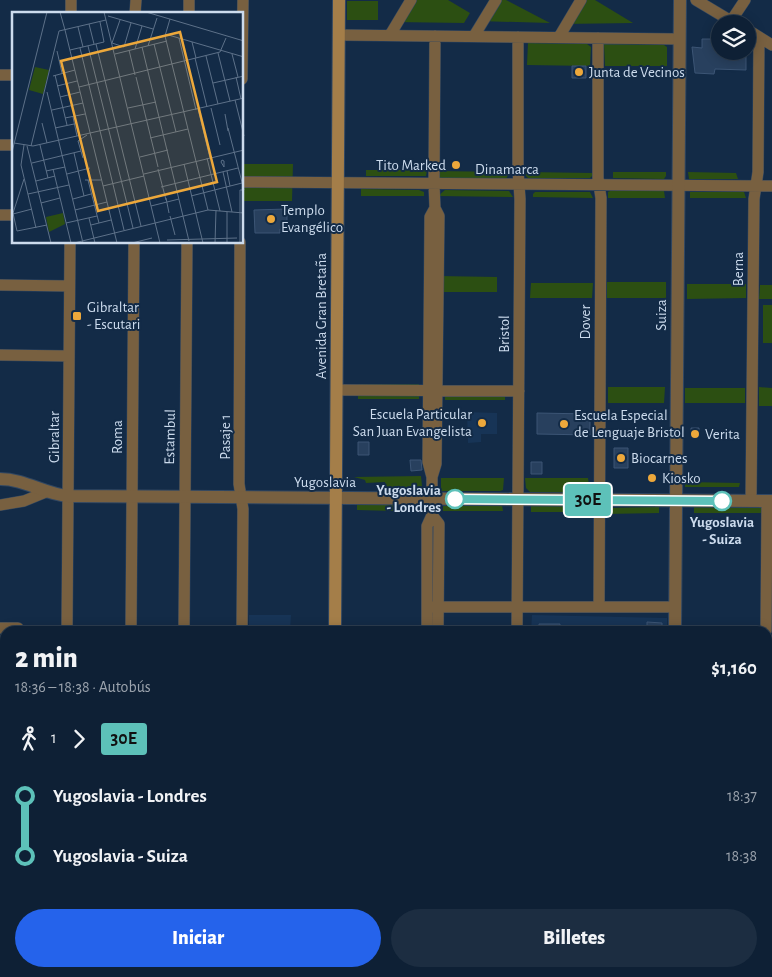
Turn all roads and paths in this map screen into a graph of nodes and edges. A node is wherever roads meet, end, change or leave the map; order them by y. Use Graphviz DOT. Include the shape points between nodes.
graph roads {
  1 [pos="340,0"];
  2 [pos="496,0"];
  3 [pos="581,0"];
  4 [pos="680,0"];
  5 [pos="696,0"];
  6 [pos="745,0"];
  7 [pos="406,2"];
  8 [pos="722,15"];
  9 [pos="738,15"];
  10 [pos="339,35"];
  11 [pos="756,35"];
  12 [pos="390,36"];
  13 [pos="435,36"];
  14 [pos="474,36"];
  15 [pos="518,37"];
  16 [pos="560,37"];
  17 [pos="759,37"];
  18 [pos="598,38"];
  19 [pos="679,39"];
  20 [pos="772,45"];
  21 [pos="244,182"];
  22 [pos="338,183"];
  23 [pos="434,184"];
  24 [pos="519,184"];
  25 [pos="599,185"];
  26 [pos="678,185"];
  27 [pos="756,186"];
  28 [pos="772,186"];
  29 [pos="70,244"];
  30 [pos="134,244"];
  31 [pos="187,244"];
  32 [pos="240,244"];
  33 [pos="0,285"];
  34 [pos="69,286"];
  35 [pos="0,355"];
  36 [pos="69,356"];
  37 [pos="337,390"];
  38 [pos="433,391"];
  39 [pos="519,391"];
  40 [pos="0,479"];
  41 [pos="46,492"];
  42 [pos="68,496"];
  43 [pos="132,497"];
  44 [pos="185,497"];
  45 [pos="241,497"];
  46 [pos="336,498"];
  47 [pos="432,499"];
  48 [pos="518,500"];
  49 [pos="599,500"];
  50 [pos="676,501"];
  51 [pos="751,501"];
  52 [pos="769,501"];
  53 [pos="0,505"];
  54 [pos="433,607"];
  55 [pos="517,607"];
  56 [pos="598,607"];
  57 [pos="675,607"];
  58 [pos="769,612"];
  59 [pos="67,626"];
  60 [pos="131,626"];
  61 [pos="184,626"];
  62 [pos="242,626"];
  63 [pos="335,626"];
  64 [pos="429,626"];
  65 [pos="437,626"];
  66 [pos="517,626"];
  67 [pos="675,626"];
  68 [pos="767,626"];
  1 -- 10 [label="main road, Avenida Gran Bretaña"];
  2 -- 14 [label="street"];
  3 -- 16 [label="street"];
  4 -- 19 [label="street, Suiza"];
  5 -- 8 [label="street"];
  6 -- 9 [label="street"];
  7 -- 12 [label="street"];
  10 -- 12 [label="street"];
  10 -- 22 [label="main road, Avenida Gran Bretaña"];
  11 -- 17 [label="street"];
  12 -- 13 [label="street"];
  13 -- 14 [label="street"];
  13 -- 23 [label="street"];
  14 -- 15 [label="street"];
  15 -- 16 [label="street"];
  15 -- 24 [label="street, Bristol"];
  16 -- 18 [label="street"];
  17 -- 20 [label="street"];
  17 -- 27 [label="street, Berna"];
  18 -- 19 [label="street"];
  18 -- 25 [label="street, Dover"];
  19 -- 26 [label="street, Suiza"];
  21 -- 22 [label="street, Dinamarca"];
  22 -- 23 [label="street, Dinamarca"];
  22 -- 37 [label="main road, Avenida Gran Bretaña"];
  23 -- 24 [label="street, Dinamarca"];
  23 -- 38 [label="street" via="435,208 430,217"];
  24 -- 25 [label="street, Dinamarca"];
  24 -- 39 [label="street, Bristol"];
  25 -- 26 [label="street, Dinamarca"];
  25 -- 49 [label="street, Dover"];
  26 -- 27 [label="street, Dinamarca"];
  26 -- 50 [label="street, Suiza"];
  27 -- 28 [label="street, Dinamarca"];
  27 -- 51 [label="street, Berna"];
  29 -- 34 [label="street, Gibraltar"];
  30 -- 43 [label="street, Roma"];
  31 -- 44 [label="street, Estambul"];
  32 -- 45 [label="street, Pasaje 1"];
  33 -- 34 [label="street"];
  34 -- 36 [label="street, Gibraltar"];
  35 -- 36 [label="street"];
  36 -- 42 [label="street, Gibraltar"];
  37 -- 38 [label="street"];
  37 -- 46 [label="main road, Avenida Gran Bretaña"];
  38 -- 39 [label="street"];
  38 -- 47 [label="street" via="428,462"];
  39 -- 48 [label="street, Bristol"];
  40 -- 41 [label="street, Yugoslavia" via="25,483"];
  41 -- 42 [label="street, Yugoslavia"];
  41 -- 53 [label="street" via="24,501"];
  42 -- 43 [label="street, Yugoslavia"];
  42 -- 59 [label="street, Gibraltar"];
  43 -- 44 [label="street, Yugoslavia"];
  43 -- 60 [label="street, Roma"];
  44 -- 45 [label="street, Yugoslavia"];
  44 -- 61 [label="street, Estambul"];
  45 -- 46 [label="street, Yugoslavia"];
  45 -- 62 [label="street, Pasaje 1"];
  46 -- 47 [label="street, Yugoslavia"];
  46 -- 63 [label="main road, Avenida Gran Bretaña"];
  47 -- 48 [label="street, Yugoslavia"];
  47 -- 54 [label="street" via="432,516 427,526"];
  48 -- 49 [label="street, Yugoslavia"];
  48 -- 55 [label="street, Bristol"];
  49 -- 50 [label="street, Yugoslavia"];
  49 -- 56 [label="street, Dover"];
  50 -- 51 [label="street, Yugoslavia"];
  50 -- 57 [label="street, Suiza"];
  51 -- 52 [label="street, Yugoslavia"];
  52 -- 58 [label="street"];
  54 -- 55 [label="street"];
  54 -- 64 [label="street"];
  54 -- 65 [label="street"];
  55 -- 56 [label="street"];
  55 -- 66 [label="street, Bristol"];
  56 -- 57 [label="street"];
  57 -- 67 [label="street, Suiza"];
  58 -- 68 [label="street"];
}
